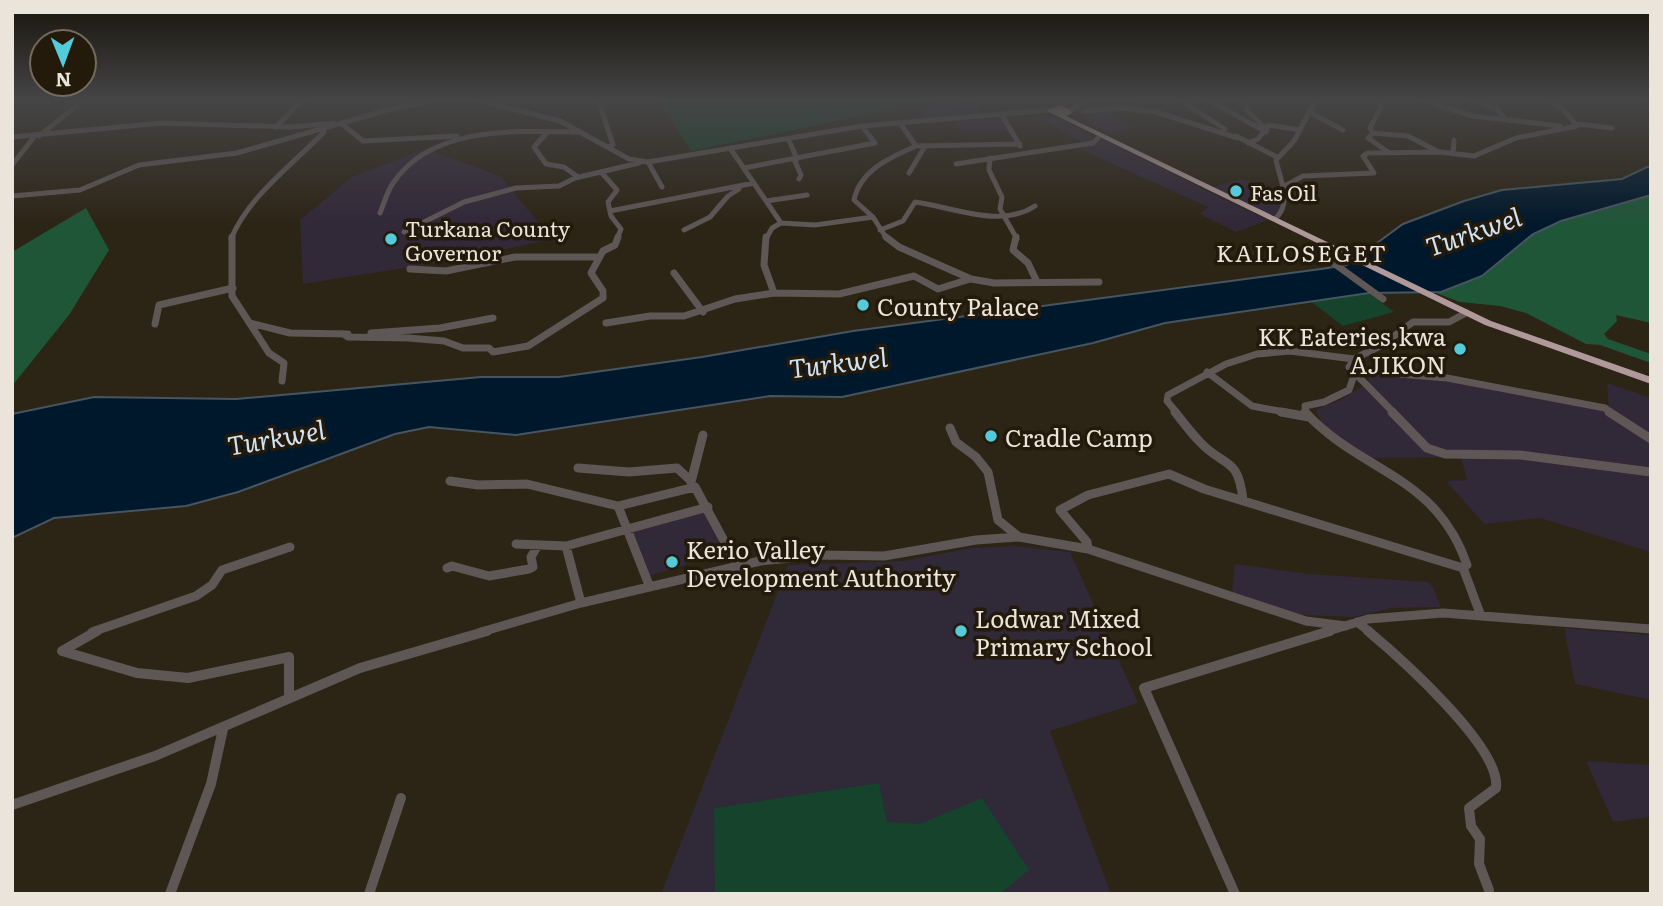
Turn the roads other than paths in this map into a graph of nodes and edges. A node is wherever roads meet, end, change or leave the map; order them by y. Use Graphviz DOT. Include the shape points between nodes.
graph roads {
  1 [pos="32,141"];
  2 [pos="280,141"];
  3 [pos="315,141"];
  4 [pos="455,141"];
  5 [pos="539,141"];
  6 [pos="597,141"];
  7 [pos="612,141"];
  8 [pos="769,141"];
  9 [pos="789,141"];
  10 [pos="875,141"];
  11 [pos="913,141"];
  12 [pos="1018,141"];
  13 [pos="1093,141"];
  14 [pos="1116,141"];
  15 [pos="1245,141"];
  16 [pos="1251,141"];
  17 [pos="1293,141"];
  18 [pos="1372,141"];
  19 [pos="1419,141"];
  20 [pos="1454,141"];
  21 [pos="1506,141"];
  22 [pos="1248,143"];
  23 [pos="1020,144"];
  24 [pos="916,146"];
  25 [pos="607,147"];
  26 [pos="730,148"];
  27 [pos="924,148"];
  28 [pos="1440,152"];
  29 [pos="1388,153"];
  30 [pos="1025,154"];
  31 [pos="1453,154"];
  32 [pos="1277,157"];
  33 [pos="990,158"];
  34 [pos="795,159"];
  35 [pos="645,162"];
  36 [pos="956,163"];
  37 [pos="12,165"];
  38 [pos="744,168"];
  39 [pos="601,172"];
  40 [pos="909,173"];
  41 [pos="578,177"];
  42 [pos="799,178"];
  43 [pos="754,183"];
  44 [pos="741,186"];
  45 [pos="662,187"];
  46 [pos="1283,187"];
  47 [pos="807,195"];
  48 [pos="12,196"];
  49 [pos="766,201"];
  50 [pos="1035,206"];
  51 [pos="610,211"];
  52 [pos="380,213"];
  53 [pos="873,217"];
  54 [pos="1004,217"];
  55 [pos="1275,219"];
  56 [pos="781,223"];
  57 [pos="684,230"];
  58 [pos="880,230"];
  59 [pos="404,232"];
  60 [pos="599,257"];
  61 [pos="1332,262"];
  62 [pos="410,269"];
  63 [pos="674,273"];
  64 [pos="971,279"];
  65 [pos="1037,282"];
  66 [pos="1099,282"];
  67 [pos="233,288"];
  68 [pos="774,293"];
  69 [pos="1382,299"];
  70 [pos="703,312"];
  71 [pos="1466,313"];
  72 [pos="493,318"];
  73 [pos="250,323"];
  74 [pos="606,323"];
  75 [pos="156,324"];
  76 [pos="343,334"];
  77 [pos="1354,359"];
  78 [pos="1207,372"];
  79 [pos="1352,373"];
  80 [pos="1651,379"];
  81 [pos="282,381"];
  82 [pos="1309,417"];
  83 [pos="950,428"];
  84 [pos="703,435"];
  85 [pos="1651,439"];
  86 [pos="578,468"];
  87 [pos="1651,472"];
  88 [pos="450,481"];
  89 [pos="693,484"];
  90 [pos="1243,499"];
  91 [pos="618,506"];
  92 [pos="708,508"];
  93 [pos="628,528"];
  94 [pos="1019,537"];
  95 [pos="516,544"];
  96 [pos="538,545"];
  97 [pos="566,546"];
  98 [pos="290,547"];
  99 [pos="1088,549"];
  100 [pos="737,565"];
  101 [pos="447,568"];
  102 [pos="1463,568"];
  103 [pos="649,585"];
  104 [pos="581,603"];
  105 [pos="1480,616"];
  106 [pos="1352,624"];
  107 [pos="1651,629"];
  108 [pos="289,696"];
  109 [pos="223,729"];
  110 [pos="401,798"];
  111 [pos="12,805"];
  112 [pos="1489,890"];
  113 [pos="170,894"];
  114 [pos="369,894"];
  115 [pos="1235,894"];
  1 -- 37 [label="street"];
  2 -- 48 [label="street" via="225,155 143,164 80,190"];
  3 -- 67 [label="street" via="237,224 231,239"];
  4 -- 52 [label="street" via="404,167 387,188"];
  5 -- 41 [label="street" via="534,147 545,164 564,167"];
  6 -- 25 [label="street"];
  7 -- 25 [label="street"];
  8 -- 26 [label="street"];
  9 -- 34 [label="street"];
  10 -- 34 [label="street"];
  11 -- 24 [label="street"];
  12 -- 23 [label="street"];
  13 -- 30 [label="street"];
  14 -- 55 [label="highway"];
  15 -- 22 [label="street"];
  16 -- 22 [label="street"];
  17 -- 32 [label="street"];
  18 -- 29 [label="street"];
  19 -- 28 [label="street"];
  20 -- 31 [label="street"];
  21 -- 31 [label="street" via="1474,156"];
  22 -- 32 [label="street"];
  23 -- 27 [label="street"];
  23 -- 30 [label="street"];
  24 -- 27 [label="street"];
  24 -- 53 [label="street" via="857,184 855,200"];
  25 -- 35 [label="street"];
  26 -- 35 [label="street"];
  26 -- 38 [label="street"];
  27 -- 40 [label="street"];
  28 -- 29 [label="street"];
  28 -- 31 [label="street"];
  29 -- 46 [label="street" via="1363,155 1374,173 1303,176"];
  30 -- 33 [label="street"];
  32 -- 46 [label="street"];
  33 -- 36 [label="street"];
  33 -- 54 [label="street" via="989,170 1000,192"];
  34 -- 38 [label="street"];
  34 -- 42 [label="street"];
  35 -- 39 [label="street"];
  35 -- 45 [label="street"];
  38 -- 43 [label="street"];
  39 -- 41 [label="street"];
  39 -- 51 [label="street" via="617,192 608,201"];
  41 -- 59 [label="street" via="561,185 516,188 464,202"];
  43 -- 44 [label="street"];
  43 -- 49 [label="street"];
  44 -- 51 [label="street"];
  44 -- 57 [label="street" via="710,216"];
  46 -- 55 [label="street" via="1284,210"];
  47 -- 49 [label="street"];
  49 -- 56 [label="street"];
  50 -- 54 [label="street" via="1018,217"];
  51 -- 60 [label="street" via="621,229 615,245"];
  53 -- 56 [label="street" via="816,225"];
  53 -- 58 [label="street"];
  54 -- 58 [label="street" via="915,202 903,221"];
  54 -- 65 [label="street" via="1017,238 1013,250 1028,263"];
  55 -- 71 [label="highway"];
  56 -- 68 [label="street" via="768,234 762,268"];
  58 -- 64 [label="street" via="899,247"];
  60 -- 62 [label="street" via="515,257 446,271"];
  60 -- 76 [label="street" via="591,273 603,290 603,299 528,346 493,352 444,341"];
  61 -- 69 [label="street"];
  63 -- 70 [label="street"];
  64 -- 65 [label="street"];
  64 -- 68 [label="street" via="938,289 914,276 839,294"];
  65 -- 66 [label="street"];
  67 -- 73 [label="street" via="232,296"];
  67 -- 75 [label="street" via="159,305"];
  68 -- 70 [label="street" via="735,299"];
  70 -- 74 [label="street"];
  71 -- 77 [label="street" via="1449,322 1413,322"];
  71 -- 80 [label="highway" via="1530,341"];
  72 -- 76 [label="street" via="440,328"];
  73 -- 76 [label="street" via="290,332"];
  73 -- 81 [label="street" via="269,353 284,363"];
  77 -- 78 [label="street" via="1338,361 1294,351 1260,352"];
  77 -- 79 [label="street"];
  78 -- 82 [label="street" via="1252,406"];
  78 -- 90 [label="street" via="1166,398 1201,444 1233,464"];
  79 -- 82 [label="street" via="1349,390 1304,407"];
  79 -- 85 [label="street" via="1374,369 1451,377 1605,408 1615,419"];
  79 -- 87 [label="street" via="1427,448 1445,454 1520,455"];
  82 -- 102 [label="street" via="1344,449 1429,500 1458,536 1467,565"];
  83 -- 94 [label="street" via="956,442 988,472 998,520"];
  84 -- 89 [label="street"];
  86 -- 89 [label="street" via="629,472 671,467"];
  88 -- 91 [label="street" via="527,484"];
  89 -- 91 [label="street"];
  89 -- 92 [label="street"];
  90 -- 99 [label="street" via="1172,474 1088,495 1060,510"];
  90 -- 102 [label="street"];
  91 -- 93 [label="street"];
  92 -- 93 [label="street"];
  92 -- 100 [label="street"];
  93 -- 97 [label="street"];
  93 -- 103 [label="street"];
  94 -- 99 [label="street"];
  94 -- 100 [label="street" via="892,555 823,555"];
  95 -- 96 [label="street"];
  96 -- 97 [label="street"];
  96 -- 101 [label="street" via="529,569 489,576"];
  97 -- 104 [label="street"];
  98 -- 108 [label="street" via="222,570 212,585 196,596 87,634 61,651 137,673 188,678 289,657"];
  99 -- 106 [label="street" via="1306,621"];
  100 -- 103 [label="street"];
  102 -- 105 [label="street"];
  103 -- 104 [label="street"];
  104 -- 108 [label="street" via="360,668"];
  105 -- 106 [label="street" via="1401,614"];
  105 -- 107 [label="street"];
  106 -- 112 [label="street" via="1412,671 1475,736 1493,770 1494,790 1469,808 1468,814 1480,839 1479,864"];
  106 -- 115 [label="street" via="1144,688"];
  108 -- 109 [label="street"];
  109 -- 111 [label="street"];
  109 -- 113 [label="street" via="211,784"];
  110 -- 114 [label="street"];
}
